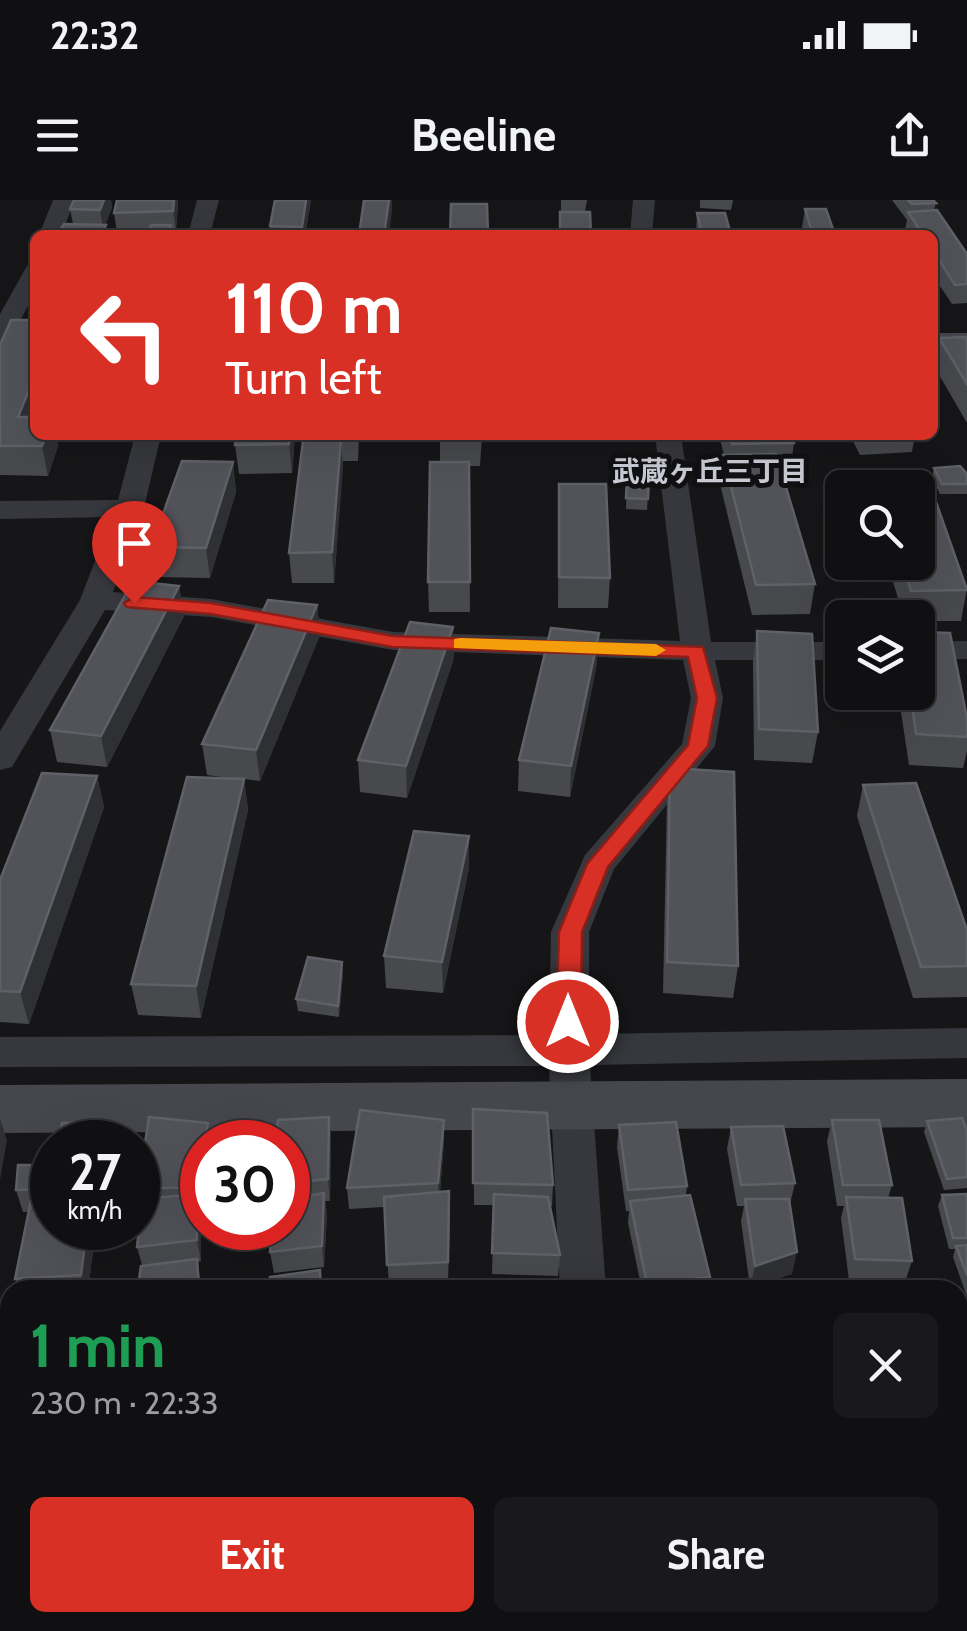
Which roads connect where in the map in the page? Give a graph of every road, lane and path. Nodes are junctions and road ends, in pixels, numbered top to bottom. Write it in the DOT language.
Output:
graph roads {
  1 [pos="64,200"];
  2 [pos="208,200"];
  3 [pos="644,200"];
  4 [pos="52,230"];
  5 [pos="200,230"];
  6 [pos="641,230"];
  7 [pos="30,280"];
  8 [pos="0,336"];
  9 [pos="938,344"];
  10 [pos="967,344"];
  11 [pos="0,348"];
  12 [pos="30,348"];
  13 [pos="147,440"];
  14 [pos="669,440"];
  15 [pos="130,508"];
  16 [pos="0,510"];
  17 [pos="95,600"];
  18 [pos="935,650"];
  19 [pos="967,650"];
  20 [pos="696,651"];
  21 [pos="825,651"];
  22 [pos="0,759"];
  23 [pos="967,1042"];
  24 [pos="0,1052"];
  25 [pos="571,1077"];
  26 [pos="967,1103"];
  27 [pos="0,1109"];
  28 [pos="583,1280"];
  1 -- 4 [label="street"];
  2 -- 5 [label="street"];
  3 -- 6 [label="street"];
  7 -- 8 [label="street"];
  9 -- 10 [label="street"];
  11 -- 12 [label="street"];
  13 -- 15 [label="street"];
  14 -- 20 [label="street"];
  15 -- 16 [label="street"];
  15 -- 17 [label="street"];
  17 -- 20 [label="street"];
  17 -- 22 [label="street"];
  18 -- 19 [label="street"];
  20 -- 21 [label="street"];
  20 -- 25 [label="street"];
  23 -- 25 [label="street"];
  24 -- 25 [label="street"];
  25 -- 26 [label="street"];
  25 -- 27 [label="street"];
  25 -- 28 [label="street"];
}
